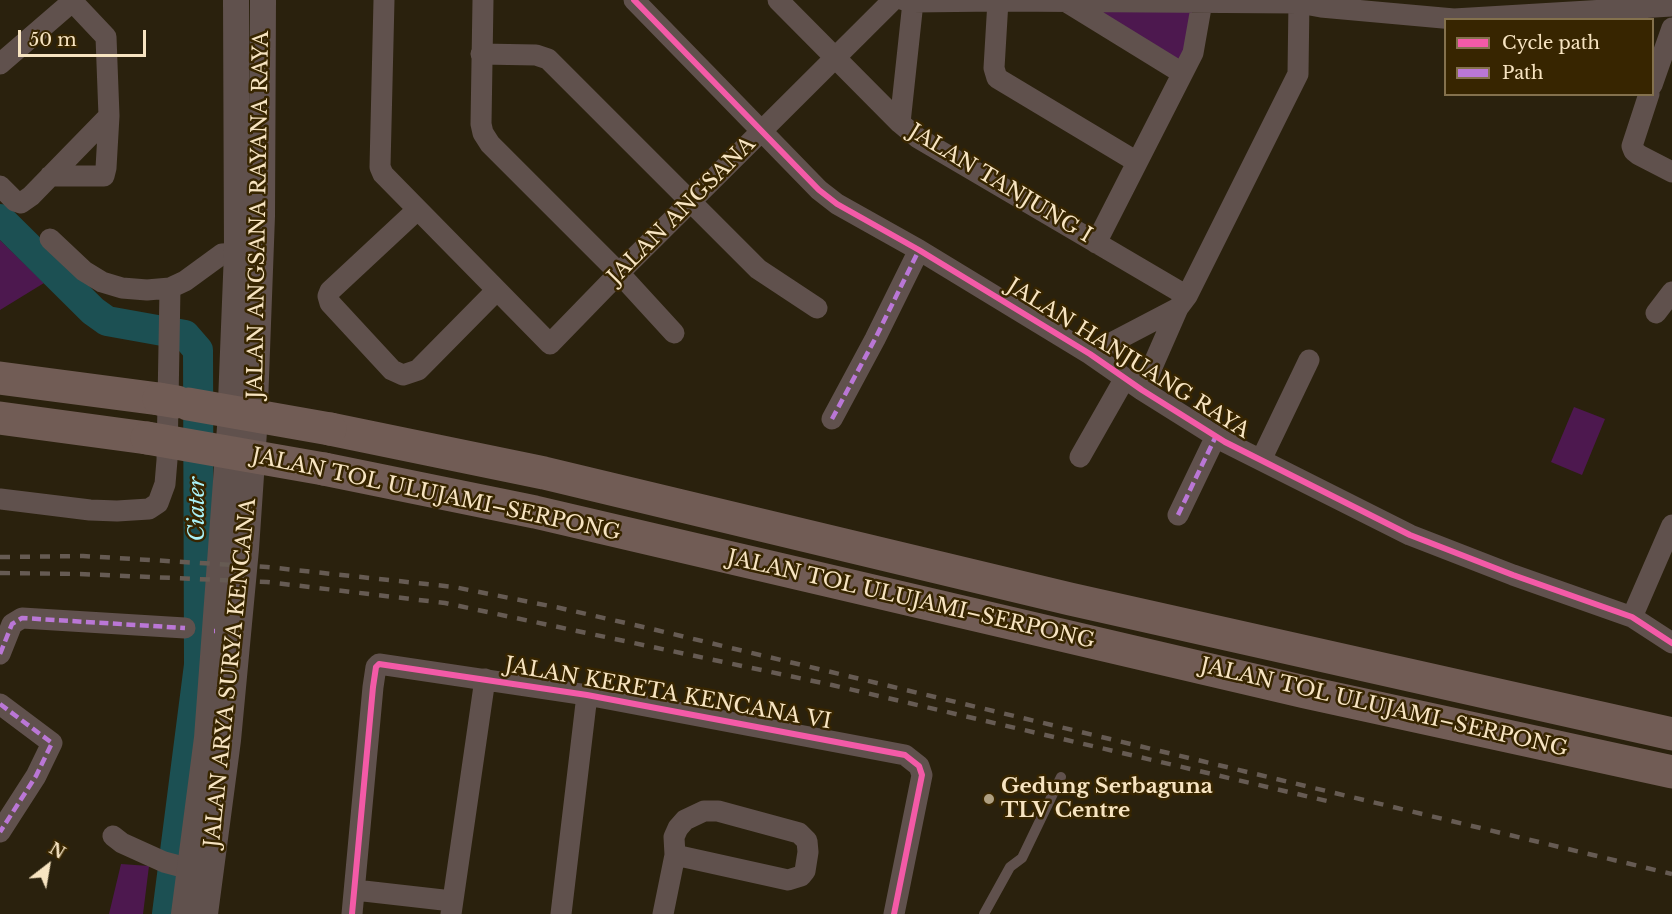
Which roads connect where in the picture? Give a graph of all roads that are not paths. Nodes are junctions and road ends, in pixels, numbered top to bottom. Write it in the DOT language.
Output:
graph roads {
  1 [pos="236,0"];
  2 [pos="263,0"];
  3 [pos="384,0"];
  4 [pos="483,0"];
  5 [pos="634,0"];
  6 [pos="778,0"];
  7 [pos="998,0"];
  8 [pos="74,1"];
  9 [pos="903,1"];
  10 [pos="1065,1"];
  11 [pos="1202,2"];
  12 [pos="1299,2"];
  13 [pos="1672,6"];
  14 [pos="1444,18"];
  15 [pos="1471,18"];
  16 [pos="1672,28"];
  17 [pos="481,54"];
  18 [pos="836,58"];
  19 [pos="0,64"];
  20 [pos="1182,74"];
  21 [pos="1654,82"];
  22 [pos="1648,96"];
  23 [pos="109,116"];
  24 [pos="900,123"];
  25 [pos="762,131"];
  26 [pos="1137,162"];
  27 [pos="1672,172"];
  28 [pos="50,176"];
  29 [pos="0,186"];
  30 [pos="692,201"];
  31 [pos="417,210"];
  32 [pos="50,239"];
  33 [pos="1096,243"];
  34 [pos="919,249"];
  35 [pos="249,252"];
  36 [pos="619,273"];
  37 [pos="170,288"];
  38 [pos="496,291"];
  39 [pos="1672,292"];
  40 [pos="1183,302"];
  41 [pos="817,308"];
  42 [pos="1656,313"];
  43 [pos="674,333"];
  44 [pos="1090,354"];
  45 [pos="1310,360"];
  46 [pos="0,362"];
  47 [pos="0,378"];
  48 [pos="1125,378"];
  49 [pos="1142,390"];
  50 [pos="155,399"];
  51 [pos="0,418"];
  52 [pos="832,419"];
  53 [pos="0,426"];
  54 [pos="242,429"];
  55 [pos="1216,436"];
  56 [pos="147,438"];
  57 [pos="1080,457"];
  58 [pos="1261,460"];
  59 [pos="0,499"];
  60 [pos="1178,515"];
  61 [pos="1672,525"];
  62 [pos="1632,617"];
  63 [pos="185,628"];
  64 [pos="1672,643"];
  65 [pos="0,654"];
  66 [pos="485,679"];
  67 [pos="587,695"];
  68 [pos="0,704"];
  69 [pos="1672,734"];
  70 [pos="217,739"];
  71 [pos="1672,772"];
  72 [pos="1061,777"];
  73 [pos="0,832"];
  74 [pos="113,836"];
  75 [pos="675,855"];
  76 [pos="178,865"];
  77 [pos="355,890"];
  78 [pos="451,908"];
  79 [pos="185,914"];
  80 [pos="206,914"];
  81 [pos="352,914"];
  82 [pos="561,914"];
  83 [pos="663,914"];
  84 [pos="894,914"];
  85 [pos="984,914"];
  1 -- 35 [label="street, JALAN ANGSANA RAYANA RAYA"];
  2 -- 35 [label="street, JALAN ANGSANA RAYANA RAYA"];
  3 -- 31 [label="street"];
  4 -- 17 [label="street"];
  5 -- 25 [label="street, JALAN HANJUANG RAYA"];
  6 -- 18 [label="street, JALAN TANJUNG I"];
  7 -- 9 [label="street"];
  7 -- 10 [label="street"];
  7 -- 26 [label="street"];
  8 -- 19 [label="street"];
  8 -- 23 [label="street"];
  9 -- 18 [label="street, JALAN ANGSANA"];
  9 -- 24 [label="street"];
  10 -- 11 [label="street"];
  10 -- 20 [label="street"];
  11 -- 12 [label="street"];
  11 -- 20 [label="street"];
  12 -- 14 [label="street"];
  12 -- 40 [label="street"];
  13 -- 15 [label="street"];
  16 -- 21 [label="street"];
  17 -- 30 [label="street"];
  17 -- 36 [label="street"];
  18 -- 24 [label="street, JALAN TANJUNG I"];
  18 -- 25 [label="street, JALAN ANGSANA"];
  20 -- 26 [label="street"];
  22 -- 27 [label="street"];
  23 -- 28 [label="street"];
  23 -- 28 [label="street"];
  24 -- 33 [label="street, JALAN TANJUNG I"];
  25 -- 30 [label="street, JALAN ANGSANA"];
  25 -- 34 [label="street, JALAN HANJUANG RAYA"];
  26 -- 33 [label="street"];
  28 -- 29 [label="street"];
  30 -- 36 [label="street, JALAN ANGSANA"];
  30 -- 41 [label="street"];
  31 -- 38 [label="street"];
  31 -- 38 [label="street"];
  32 -- 37 [label="street"];
  33 -- 40 [label="street, JALAN TANJUNG I"];
  34 -- 44 [label="street, JALAN HANJUANG RAYA"];
  34 -- 52 [label="street"];
  35 -- 37 [label="street"];
  35 -- 54 [label="street, JALAN ANGSANA RAYANA RAYA"];
  36 -- 38 [label="street, JALAN ANGSANA"];
  36 -- 43 [label="street"];
  37 -- 59 [label="street"];
  39 -- 42 [label="street"];
  40 -- 44 [label="street"];
  40 -- 49 [label="street"];
  44 -- 48 [label="street, JALAN HANJUANG RAYA"];
  45 -- 58 [label="street"];
  46 -- 50 [label="highway"];
  47 -- 50 [label="highway"];
  48 -- 49 [label="street, JALAN HANJUANG RAYA"];
  48 -- 57 [label="street"];
  49 -- 55 [label="street, JALAN HANJUANG RAYA"];
  50 -- 69 [label="highway, JALAN TOL ULUJAMI–SERPONG, bridge"];
  51 -- 56 [label="highway"];
  53 -- 56 [label="highway"];
  54 -- 70 [label="street, JALAN ARYA SURYA KENCANA"];
  54 -- 70 [label="street, JALAN ARYA SURYA KENCANA"];
  55 -- 58 [label="street, JALAN HANJUANG RAYA"];
  55 -- 60 [label="street"];
  56 -- 71 [label="highway, JALAN TOL ULUJAMI–SERPONG, bridge"];
  58 -- 62 [label="street, JALAN HANJUANG RAYA"];
  61 -- 62 [label="street"];
  62 -- 64 [label="street, JALAN HANJUANG RAYA"];
  63 -- 65 [label="street"];
  66 -- 67 [label="street, JALAN KERETA KENCANA VI"];
  66 -- 77 [label="street, JALAN KERETA KENCANA VI"];
  66 -- 78 [label="street"];
  67 -- 82 [label="street"];
  67 -- 84 [label="street, JALAN KERETA KENCANA VI"];
  68 -- 73 [label="street"];
  70 -- 76 [label="street, JALAN ARYA SURYA KENCANA"];
  70 -- 80 [label="street, JALAN ARYA SURYA KENCANA"];
  72 -- 85 [label="lane"];
  74 -- 76 [label="street"];
  75 -- 75 [label="street"];
  75 -- 83 [label="street"];
  76 -- 79 [label="street, JALAN ARYA SURYA KENCANA"];
  77 -- 78 [label="street"];
  77 -- 81 [label="street"];
}
